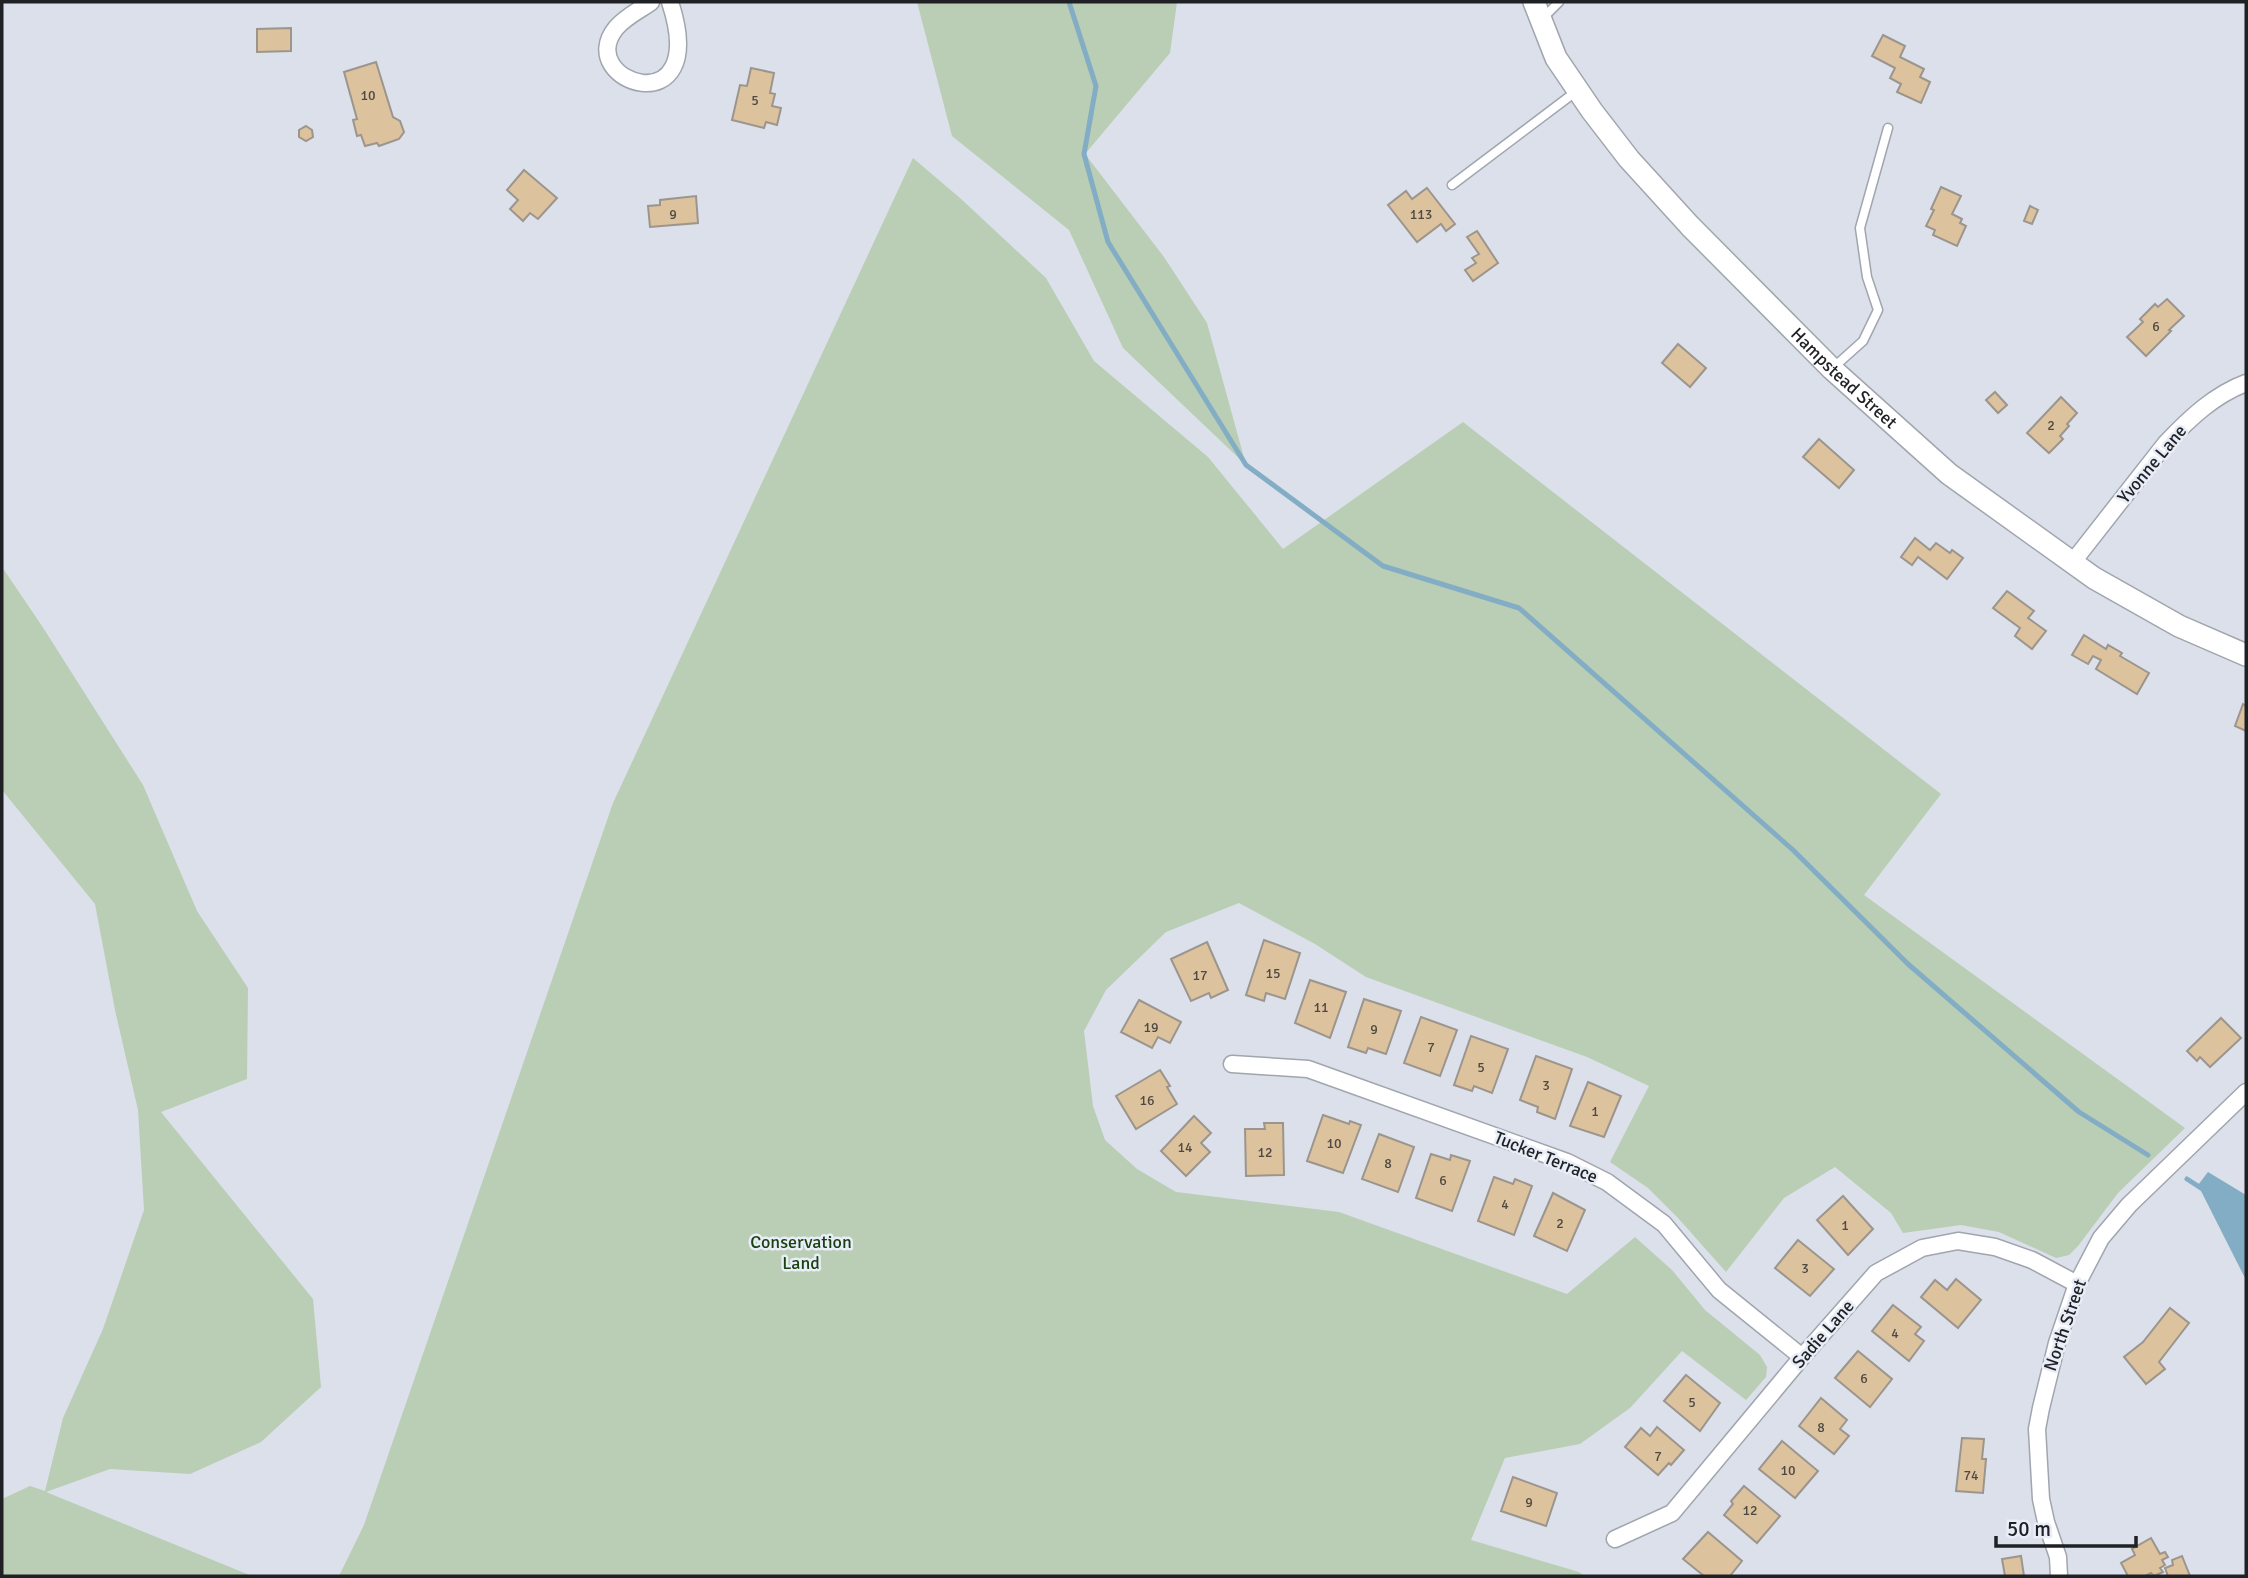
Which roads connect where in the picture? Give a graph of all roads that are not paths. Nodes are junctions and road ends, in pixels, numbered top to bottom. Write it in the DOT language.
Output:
graph roads {
  1 [pos="651,2"];
  2 [pos="670,2"];
  3 [pos="1559,2"];
  4 [pos="1537,11"];
  5 [pos="1578,90"];
  6 [pos="1888,128"];
  7 [pos="1452,185"];
  8 [pos="1832,369"];
  9 [pos="2246,383"];
  10 [pos="2072,563"];
  11 [pos="2246,654"];
  12 [pos="1231,1064"];
  13 [pos="2246,1093"];
  14 [pos="2077,1284"];
  15 [pos="1802,1357"];
  16 [pos="1615,1539"];
  17 [pos="2058,1557"];
  18 [pos="2059,1576"];
  19 [pos="2068,1576"];
  1 -- 2 [label="street"];
  3 -- 4 [label="lane"];
  4 -- 5 [label="main road, Hampstead Street"];
  5 -- 7 [label="lane"];
  5 -- 8 [label="main road, Hampstead Street"];
  6 -- 8 [label="lane"];
  8 -- 10 [label="main road, Hampstead Street"];
  9 -- 10 [label="street, Yvonne Lane"];
  10 -- 11 [label="main road, Hampstead Street"];
  12 -- 15 [label="street, Tucker Terrace"];
  13 -- 14 [label="street, North Street"];
  14 -- 15 [label="street, Sadie Lane"];
  14 -- 17 [label="street, North Street"];
  15 -- 16 [label="street, Sadie Lane"];
  17 -- 18 [label="street, North Street"];
  17 -- 19 [label="street"];
}
